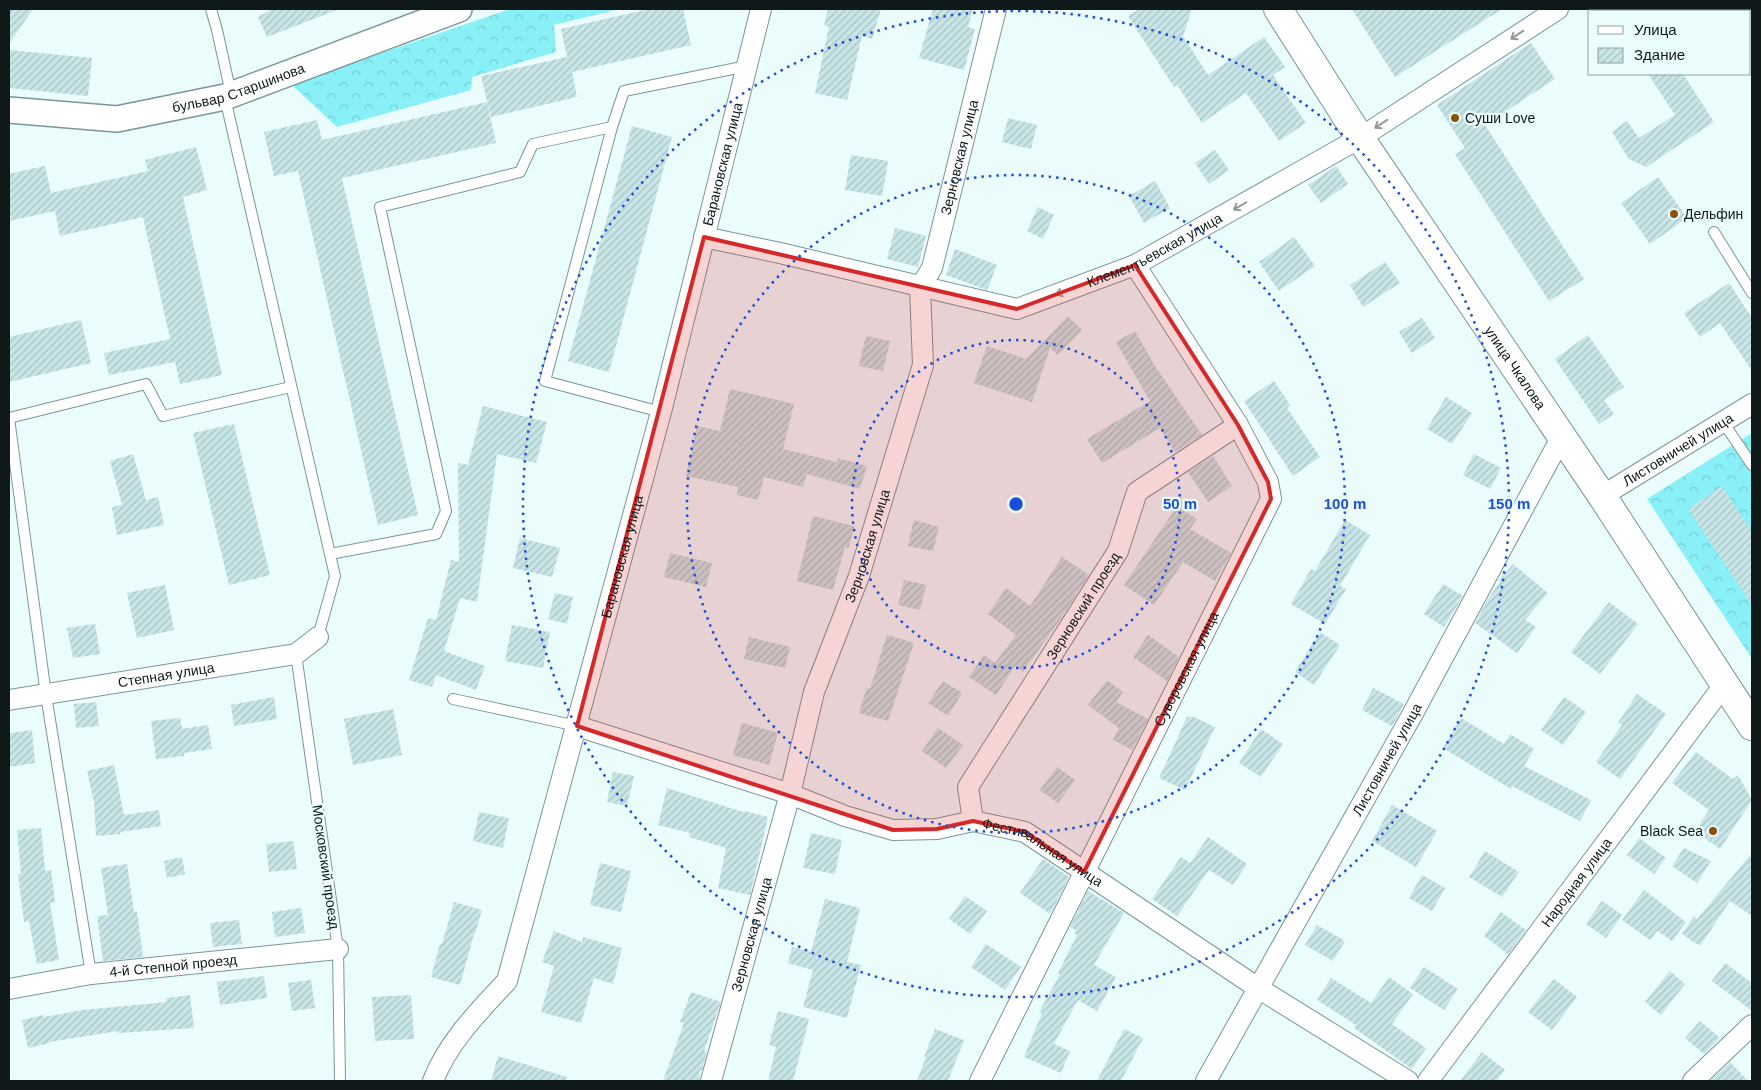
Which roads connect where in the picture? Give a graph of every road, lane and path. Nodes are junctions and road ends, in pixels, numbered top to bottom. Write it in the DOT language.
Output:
graph roads {
  1 [pos="211,9"];
  2 [pos="459,9"];
  3 [pos="761,9"];
  4 [pos="996,9"];
  5 [pos="1278,9"];
  6 [pos="1558,9"];
  7 [pos="747,66"];
  8 [pos="228,96"];
  9 [pos="9,110"];
  10 [pos="612,127"];
  11 [pos="1360,138"];
  12 [pos="1714,232"];
  13 [pos="704,237"];
  14 [pos="1135,265"];
  15 [pos="920,287"];
  16 [pos="1752,293"];
  17 [pos="291,386"];
  18 [pos="1752,404"];
  19 [pos="662,412"];
  20 [pos="1724,422"];
  21 [pos="1238,425"];
  22 [pos="1562,436"];
  23 [pos="1752,465"];
  24 [pos="1602,496"];
  25 [pos="330,554"];
  26 [pos="318,637"];
  27 [pos="296,654"];
  28 [pos="1724,685"];
  29 [pos="46,695"];
  30 [pos="453,699"];
  31 [pos="9,700"];
  32 [pos="577,726"];
  33 [pos="1752,726"];
  34 [pos="790,794"];
  35 [pos="973,821"];
  36 [pos="1084,872"];
  37 [pos="338,949"];
  38 [pos="91,974"];
  39 [pos="1258,988"];
  40 [pos="9,989"];
  41 [pos="1752,1025"];
  42 [pos="340,1081"];
  43 [pos="433,1081"];
  44 [pos="711,1081"];
  45 [pos="980,1081"];
  46 [pos="1206,1081"];
  47 [pos="1408,1081"];
  48 [pos="1428,1081"];
  49 [pos="1692,1081"];
  1 -- 8 [label="lane"];
  2 -- 8 [label="street, бульвар Старшинова"];
  3 -- 7 [label="street, Барановская улица"];
  4 -- 15 [label="street, Зерновская улица"];
  5 -- 11 [label="main road, улица Чкалова"];
  6 -- 11 [label="street, Клементьевская улица, one-way"];
  7 -- 10 [label="lane"];
  7 -- 13 [label="street, Барановская улица"];
  8 -- 9 [label="street, бульвар Старшинова"];
  8 -- 17 [label="lane"];
  10 -- 19 [label="lane"];
  10 -- 25 [label="lane"];
  11 -- 14 [label="street, Клементьевская улица, one-way"];
  11 -- 22 [label="main road, улица Чкалова"];
  12 -- 16 [label="lane"];
  13 -- 15 [label="street, Клементьевская улица"];
  13 -- 19 [label="street, Барановская улица"];
  14 -- 15 [label="street, Клементьевская улица, one-way"];
  14 -- 21 [label="street, Суворовская улица"];
  15 -- 34 [label="street, Зерновская улица"];
  17 -- 25 [label="lane"];
  17 -- 29 [label="lane"];
  18 -- 20 [label="street, Листовничей улица"];
  19 -- 32 [label="street, Барановская улица"];
  20 -- 23 [label="lane"];
  20 -- 24 [label="street, Листовничей улица"];
  21 -- 35 [label="street, Зерновский проезд"];
  21 -- 36 [label="street, Суворовская улица"];
  22 -- 24 [label="main road, улица Чкалова"];
  22 -- 39 [label="street, Листовничей улица"];
  24 -- 28 [label="main road, улица Чкалова"];
  25 -- 26 [label="lane"];
  26 -- 27 [label="street, Степная улица"];
  27 -- 29 [label="street, Степная улица"];
  27 -- 37 [label="lane, Московский проезд"];
  28 -- 33 [label="main road, улица Чкалова"];
  28 -- 48 [label="street, Народная улица"];
  29 -- 31 [label="street, Степная улица"];
  29 -- 38 [label="lane"];
  30 -- 32 [label="lane"];
  32 -- 34 [label="street, Фестивальная улица"];
  32 -- 43 [label="street, Барановская улица"];
  34 -- 35 [label="street, Фестивальная улица"];
  34 -- 44 [label="street, Зерновская улица"];
  35 -- 36 [label="street, Фестивальная улица"];
  36 -- 39 [label="street, Фестивальная улица"];
  36 -- 45 [label="street, Суворовская улица"];
  37 -- 38 [label="street, 4-й Степной проезд"];
  37 -- 42 [label="lane, Московский проезд"];
  38 -- 40 [label="street, 4-й Степной проезд"];
  39 -- 46 [label="street, Листовничей улица"];
  39 -- 47 [label="street, Фестивальная улица"];
  41 -- 49 [label="street"];
}
